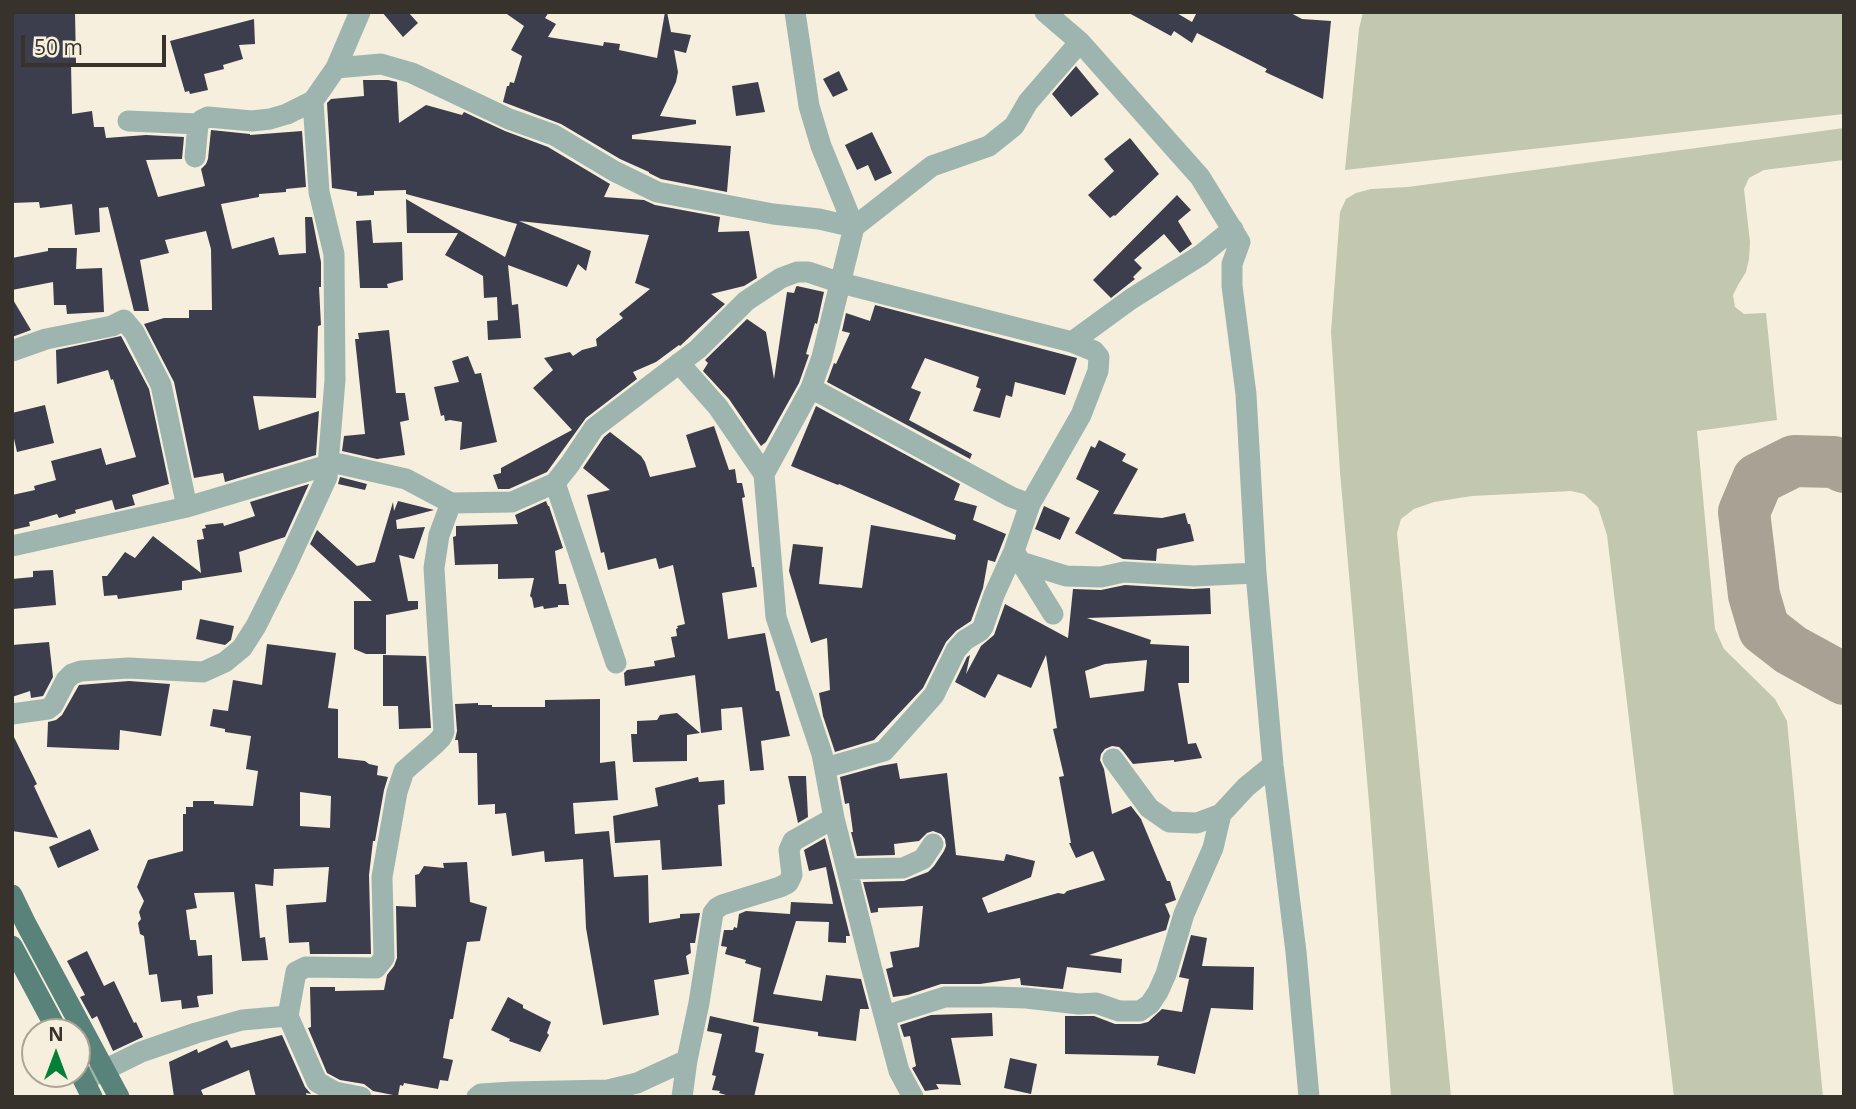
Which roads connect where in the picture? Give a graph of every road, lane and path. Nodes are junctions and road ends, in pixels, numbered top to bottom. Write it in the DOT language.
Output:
graph roads {
  1 [pos="360,12"];
  2 [pos="795,12"];
  3 [pos="1045,12"];
  4 [pos="1080,42"];
  5 [pos="336,68"];
  6 [pos="313,101"];
  7 [pos="128,121"];
  8 [pos="198,124"];
  9 [pos="195,157"];
  10 [pos="854,228"];
  11 [pos="1233,229"];
  12 [pos="841,283"];
  13 [pos="1072,342"];
  14 [pos="12,351"];
  15 [pos="679,363"];
  16 [pos="811,388"];
  17 [pos="328,465"];
  18 [pos="764,474"];
  19 [pos="555,484"];
  20 [pos="451,503"];
  21 [pos="1030,503"];
  22 [pos="187,507"];
  23 [pos="12,546"];
  24 [pos="1018,556"];
  25 [pos="1256,573"];
  26 [pos="1053,614"];
  27 [pos="616,663"];
  28 [pos="12,714"];
  29 [pos="1113,759"];
  30 [pos="1273,765"];
  31 [pos="825,768"];
  32 [pos="1221,814"];
  33 [pos="834,818"];
  34 [pos="933,844"];
  35 [pos="848,869"];
  36 [pos="12,895"];
  37 [pos="12,946"];
  38 [pos="288,1016"];
  39 [pos="885,1016"];
  40 [pos="51,1018"];
  41 [pos="687,1060"];
  42 [pos="105,1069"];
  43 [pos="91,1077"];
  44 [pos="119,1097"];
  45 [pos="361,1097"];
  46 [pos="477,1097"];
  47 [pos="682,1097"];
  48 [pos="913,1097"];
  49 [pos="1309,1097"];
  1 -- 5 [label="street"];
  2 -- 10 [label="street"];
  3 -- 4 [label="street"];
  4 -- 10 [label="street"];
  4 -- 11 [label="street"];
  5 -- 6 [label="street"];
  5 -- 10 [label="street"];
  6 -- 8 [label="street"];
  6 -- 17 [label="street"];
  7 -- 8 [label="street"];
  8 -- 9 [label="street"];
  10 -- 12 [label="street"];
  11 -- 13 [label="street"];
  11 -- 25 [label="street"];
  12 -- 13 [label="street"];
  12 -- 15 [label="street"];
  12 -- 16 [label="street"];
  13 -- 21 [label="street"];
  14 -- 22 [label="street"];
  15 -- 18 [label="street"];
  15 -- 19 [label="street"];
  16 -- 18 [label="street"];
  16 -- 21 [label="street"];
  17 -- 20 [label="street"];
  17 -- 22 [label="street"];
  17 -- 28 [label="street"];
  18 -- 31 [label="street"];
  19 -- 20 [label="street"];
  19 -- 27 [label="street"];
  20 -- 38 [label="street"];
  21 -- 24 [label="street"];
  22 -- 23 [label="street"];
  24 -- 25 [label="street"];
  24 -- 26 [label="street"];
  24 -- 31 [label="street"];
  25 -- 30 [label="street"];
  29 -- 32 [label="street"];
  30 -- 32 [label="street"];
  30 -- 49 [label="street"];
  31 -- 33 [label="street"];
  32 -- 39 [label="street"];
  33 -- 35 [label="street"];
  33 -- 41 [label="street"];
  34 -- 35 [label="street"];
  35 -- 39 [label="street"];
  36 -- 42 [label="main road"];
  37 -- 40 [label="main road"];
  38 -- 42 [label="street"];
  38 -- 45 [label="street"];
  39 -- 48 [label="street"];
  41 -- 46 [label="street"];
  41 -- 47 [label="street"];
  42 -- 43 [label="street"];
  42 -- 44 [label="main road"];
}
